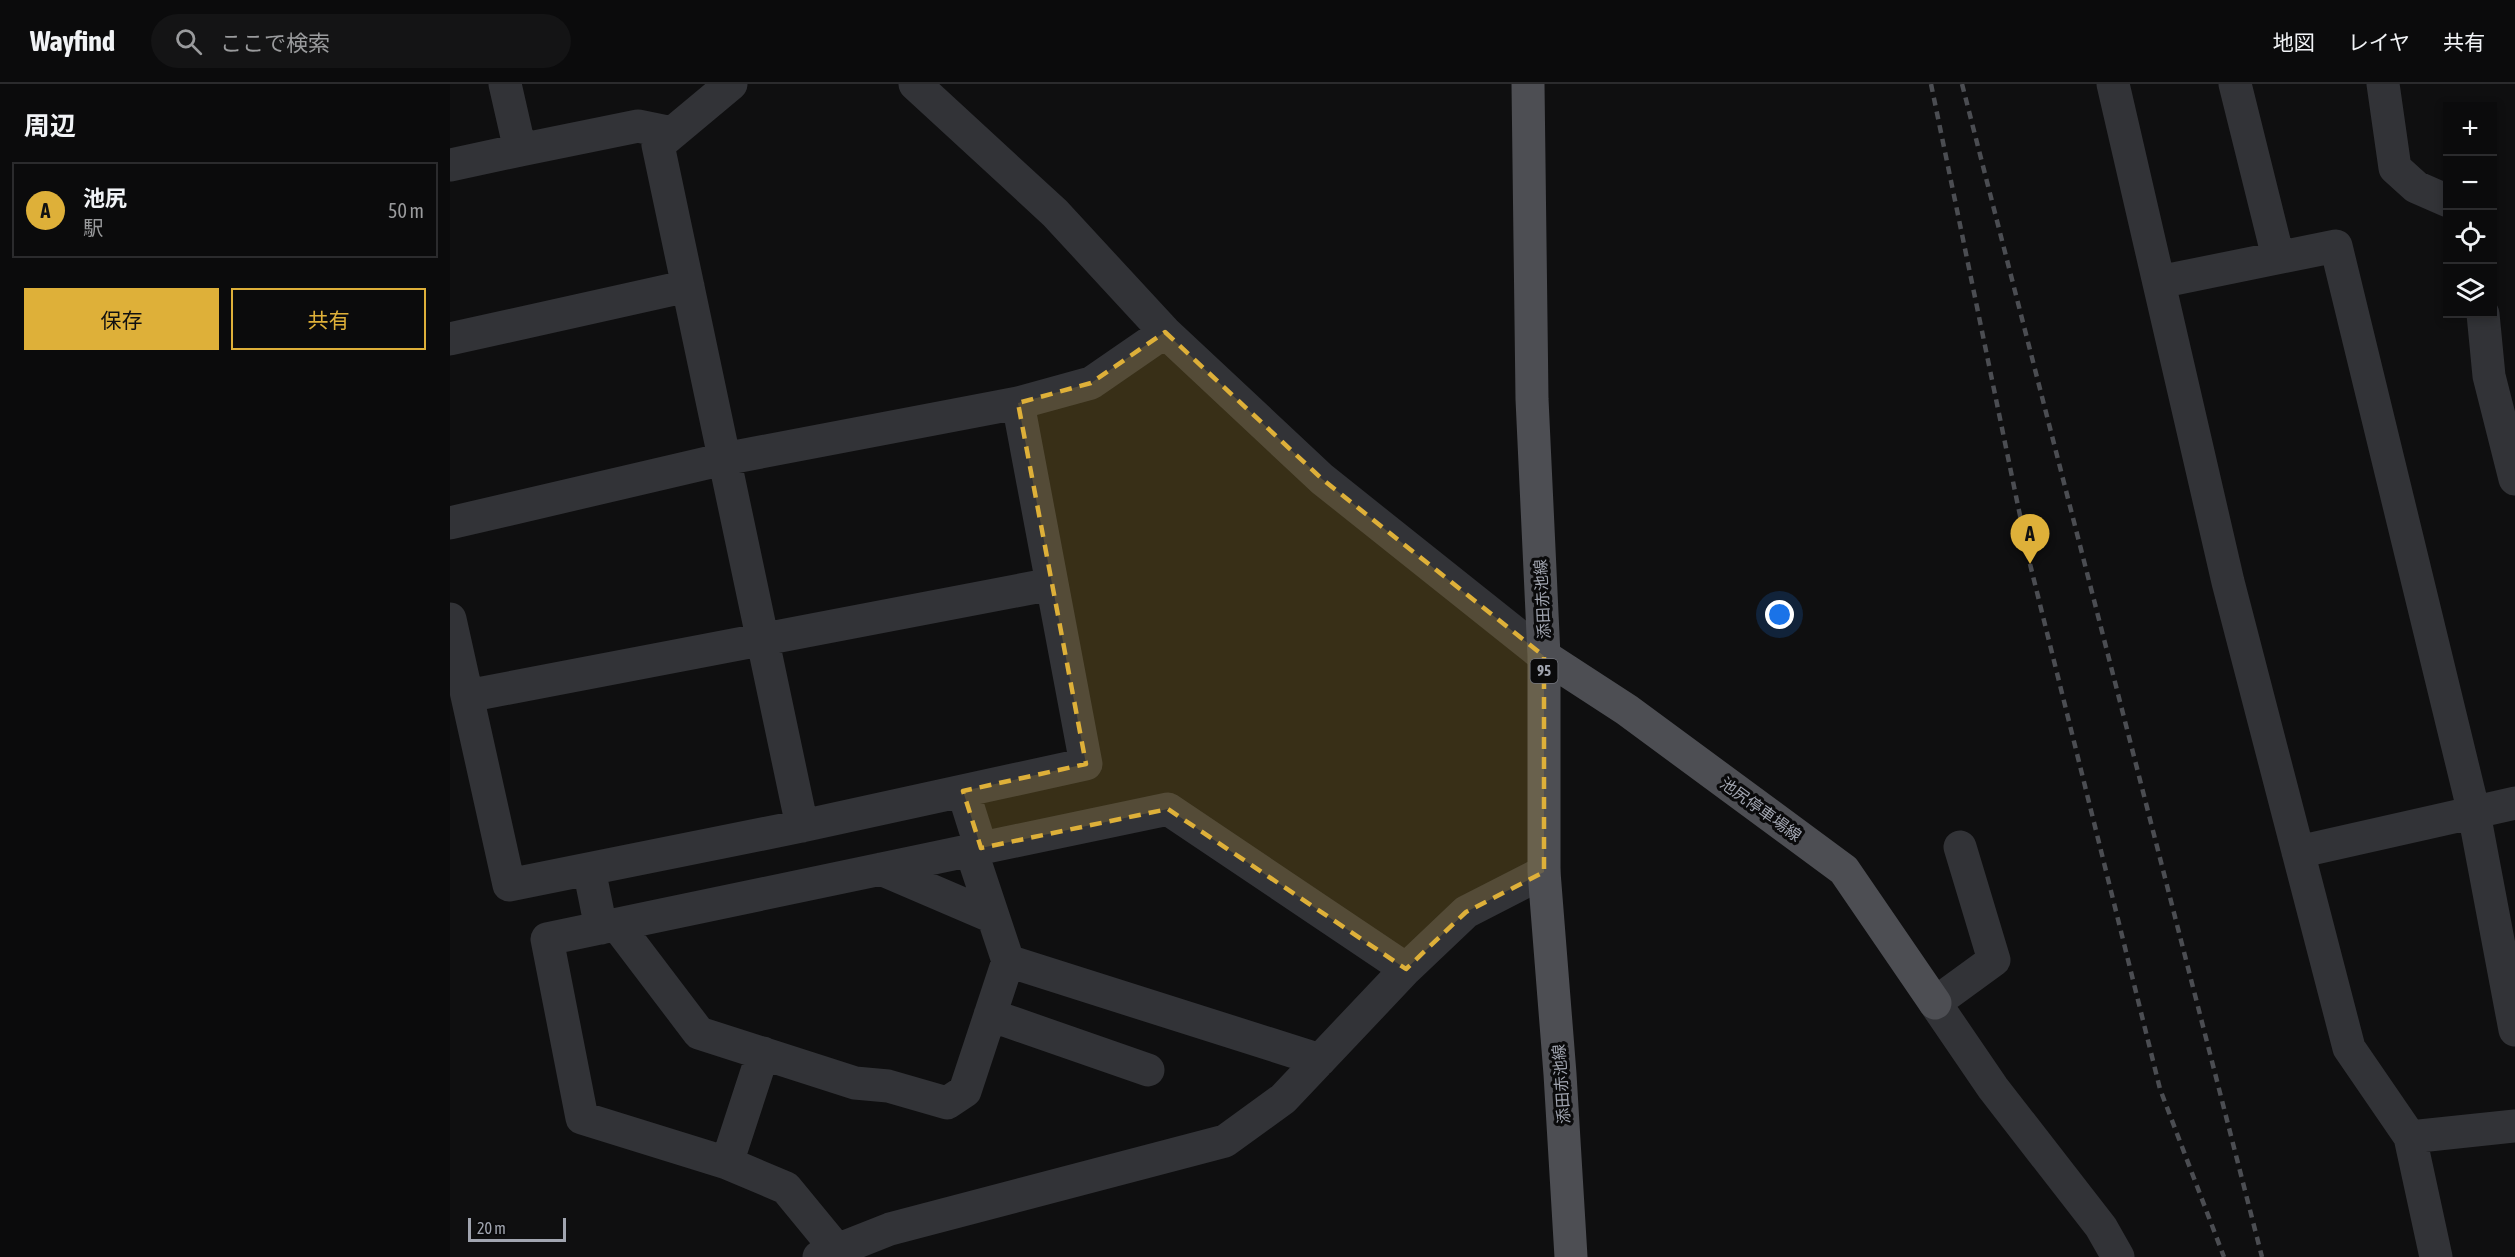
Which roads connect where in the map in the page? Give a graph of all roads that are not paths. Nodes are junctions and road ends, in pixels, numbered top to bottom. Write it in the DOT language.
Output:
graph roads {
  1 [pos="505,84"];
  2 [pos="915,84"];
  3 [pos="1528,84"];
  4 [pos="2113,84"];
  5 [pos="2235,84"];
  6 [pos="2383,84"];
  7 [pos="722,87"];
  8 [pos="672,133"];
  9 [pos="520,150"];
  10 [pos="450,165"];
  11 [pos="2443,199"];
  12 [pos="2278,257"];
  13 [pos="2159,282"];
  14 [pos="688,286"];
  15 [pos="2483,318"];
  16 [pos="1165,332"];
  17 [pos="450,339"];
  18 [pos="1018,403"];
  19 [pos="724,459"];
  20 [pos="2515,479"];
  21 [pos="450,523"];
  22 [pos="1052,584"];
  23 [pos="450,620"];
  24 [pos="762,639"];
  25 [pos="1544,656"];
  26 [pos="467,696"];
  27 [pos="963,791"];
  28 [pos="2515,803"];
  29 [pos="2474,813"];
  30 [pos="802,826"];
  31 [pos="1960,847"];
  32 [pos="976,849"];
  33 [pos="2298,852"];
  34 [pos="589,869"];
  35 [pos="881,869"];
  36 [pos="1544,872"];
  37 [pos="993,917"];
  38 [pos="609,926"];
  39 [pos="1008,961"];
  40 [pos="1406,969"];
  41 [pos="1935,1004"];
  42 [pos="990,1015"];
  43 [pos="2515,1030"];
  44 [pos="763,1053"];
  45 [pos="1320,1060"];
  46 [pos="1148,1070"];
  47 [pos="2515,1126"];
  48 [pos="2410,1137"];
  49 [pos="727,1164"];
  50 [pos="828,1253"];
  51 [pos="1570,1257"];
  52 [pos="2118,1257"];
  53 [pos="2436,1257"];
  1 -- 9 [label="street"];
  2 -- 16 [label="street"];
  3 -- 25 [label="main road, 添田赤池線 / 95"];
  4 -- 13 [label="street"];
  5 -- 12 [label="street"];
  6 -- 11 [label="street"];
  7 -- 8 [label="street"];
  8 -- 9 [label="street"];
  8 -- 14 [label="street"];
  9 -- 10 [label="street"];
  12 -- 13 [label="street"];
  12 -- 29 [label="street"];
  13 -- 33 [label="street"];
  14 -- 17 [label="street"];
  14 -- 19 [label="street"];
  15 -- 20 [label="street"];
  16 -- 18 [label="street"];
  16 -- 25 [label="street"];
  18 -- 19 [label="street"];
  18 -- 22 [label="street"];
  19 -- 21 [label="street"];
  19 -- 24 [label="street"];
  22 -- 24 [label="street"];
  22 -- 27 [label="street"];
  23 -- 26 [label="street"];
  24 -- 26 [label="street"];
  24 -- 30 [label="street"];
  25 -- 36 [label="main road, 添田赤池線 / 95"];
  25 -- 41 [label="main road, 池尻停車場線"];
  26 -- 34 [label="street"];
  27 -- 30 [label="street"];
  27 -- 32 [label="street"];
  28 -- 29 [label="street"];
  29 -- 33 [label="street"];
  29 -- 43 [label="street"];
  30 -- 34 [label="street"];
  31 -- 41 [label="street"];
  32 -- 35 [label="street"];
  32 -- 37 [label="street"];
  32 -- 40 [label="street"];
  33 -- 48 [label="street"];
  34 -- 38 [label="street"];
  35 -- 37 [label="street"];
  35 -- 38 [label="street"];
  36 -- 40 [label="street"];
  36 -- 51 [label="main road, 添田赤池線 / 95"];
  37 -- 39 [label="street"];
  38 -- 44 [label="street"];
  38 -- 49 [label="street"];
  39 -- 42 [label="street"];
  39 -- 45 [label="street"];
  40 -- 45 [label="street"];
  41 -- 52 [label="street"];
  42 -- 44 [label="street"];
  42 -- 46 [label="street"];
  44 -- 49 [label="street"];
  45 -- 50 [label="street"];
  47 -- 48 [label="street"];
  48 -- 53 [label="street"];
  49 -- 50 [label="street"];
}
